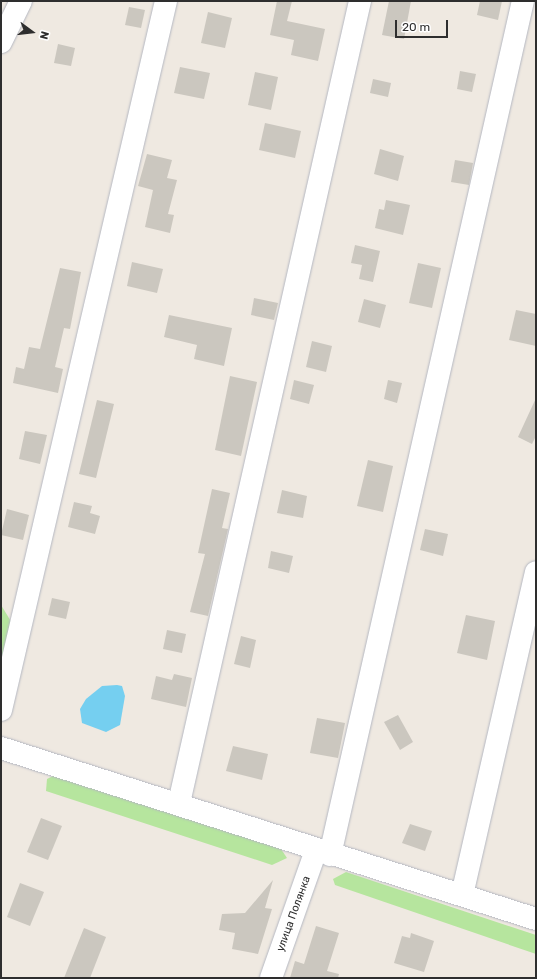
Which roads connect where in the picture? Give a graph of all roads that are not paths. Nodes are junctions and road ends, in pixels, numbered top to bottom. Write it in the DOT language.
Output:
graph roads {
  1 [pos="21,1"];
  2 [pos="166,1"];
  3 [pos="360,1"];
  4 [pos="523,1"];
  5 [pos="1,42"];
  6 [pos="536,572"];
  7 [pos="1,710"];
  8 [pos="1,748"];
  9 [pos="179,803"];
  10 [pos="323,852"];
  11 [pos="462,895"];
  12 [pos="536,920"];
  13 [pos="271,978"];
  1 -- 5 [label="street"];
  2 -- 7 [label="street"];
  3 -- 9 [label="street"];
  4 -- 10 [label="street, улица Полянка"];
  6 -- 11 [label="street"];
  8 -- 9 [label="street"];
  9 -- 10 [label="street"];
  10 -- 11 [label="street"];
  10 -- 13 [label="street, улица Полянка"];
  11 -- 12 [label="street"];
}
